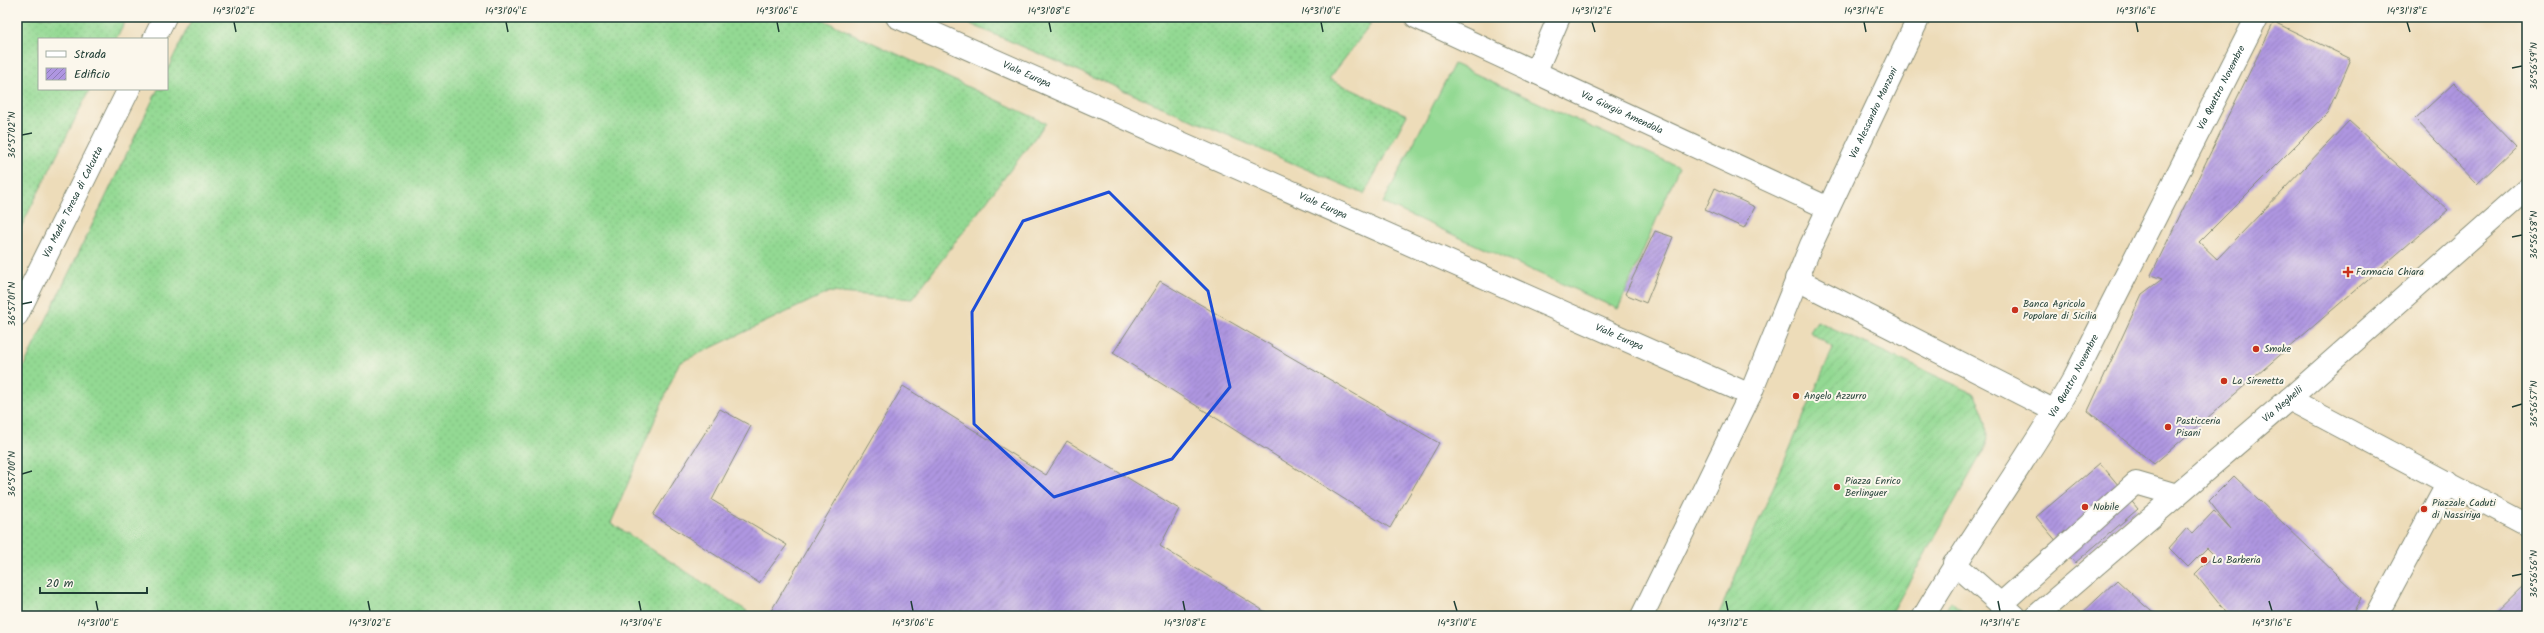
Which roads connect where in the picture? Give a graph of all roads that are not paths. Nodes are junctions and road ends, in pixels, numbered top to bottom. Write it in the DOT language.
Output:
graph roads {
  1 [pos="165,17"];
  2 [pos="897,17"];
  3 [pos="1416,17"];
  4 [pos="1559,17"];
  5 [pos="1918,17"];
  6 [pos="2257,17"];
  7 [pos="154,38"];
  8 [pos="1536,71"];
  9 [pos="129,90"];
  10 [pos="2527,189"];
  11 [pos="1828,208"];
  12 [pos="1796,279"];
  13 [pos="17,315"];
  14 [pos="1750,395"];
  15 [pos="2289,399"];
  16 [pos="2055,411"];
  17 [pos="2448,482"];
  18 [pos="2177,495"];
  19 [pos="2527,525"];
  20 [pos="1954,563"];
  21 [pos="2008,610"];
  22 [pos="1642,616"];
  23 [pos="1924,616"];
  24 [pos="2036,616"];
  25 [pos="2376,616"];
  1 -- 7 [label="street"];
  2 -- 14 [label="street, Viale Europa"];
  3 -- 8 [label="street, Via Giorgio Amendola"];
  4 -- 8 [label="street"];
  5 -- 11 [label="street, Via Alessandro Manzoni"];
  6 -- 16 [label="street, Via Quattro Novembre"];
  8 -- 11 [label="street, Via Giorgio Amendola"];
  9 -- 13 [label="street, Via Madre Teresa di Calcutta"];
  10 -- 15 [label="street, Via Neghelli"];
  11 -- 12 [label="street, Via Alessandro Manzoni"];
  12 -- 14 [label="street, Via Alessandro Manzoni"];
  12 -- 16 [label="street"];
  14 -- 22 [label="street, Via Alessandro Manzoni"];
  15 -- 17 [label="street"];
  15 -- 18 [label="street, Via Neghelli"];
  16 -- 20 [label="street, Via Quattro Novembre"];
  17 -- 19 [label="street"];
  17 -- 25 [label="street"];
  18 -- 21 [label="street"];
  18 -- 24 [label="street, Via Neghelli"];
  20 -- 21 [label="street"];
  20 -- 23 [label="street, Via Quattro Novembre"];
}
